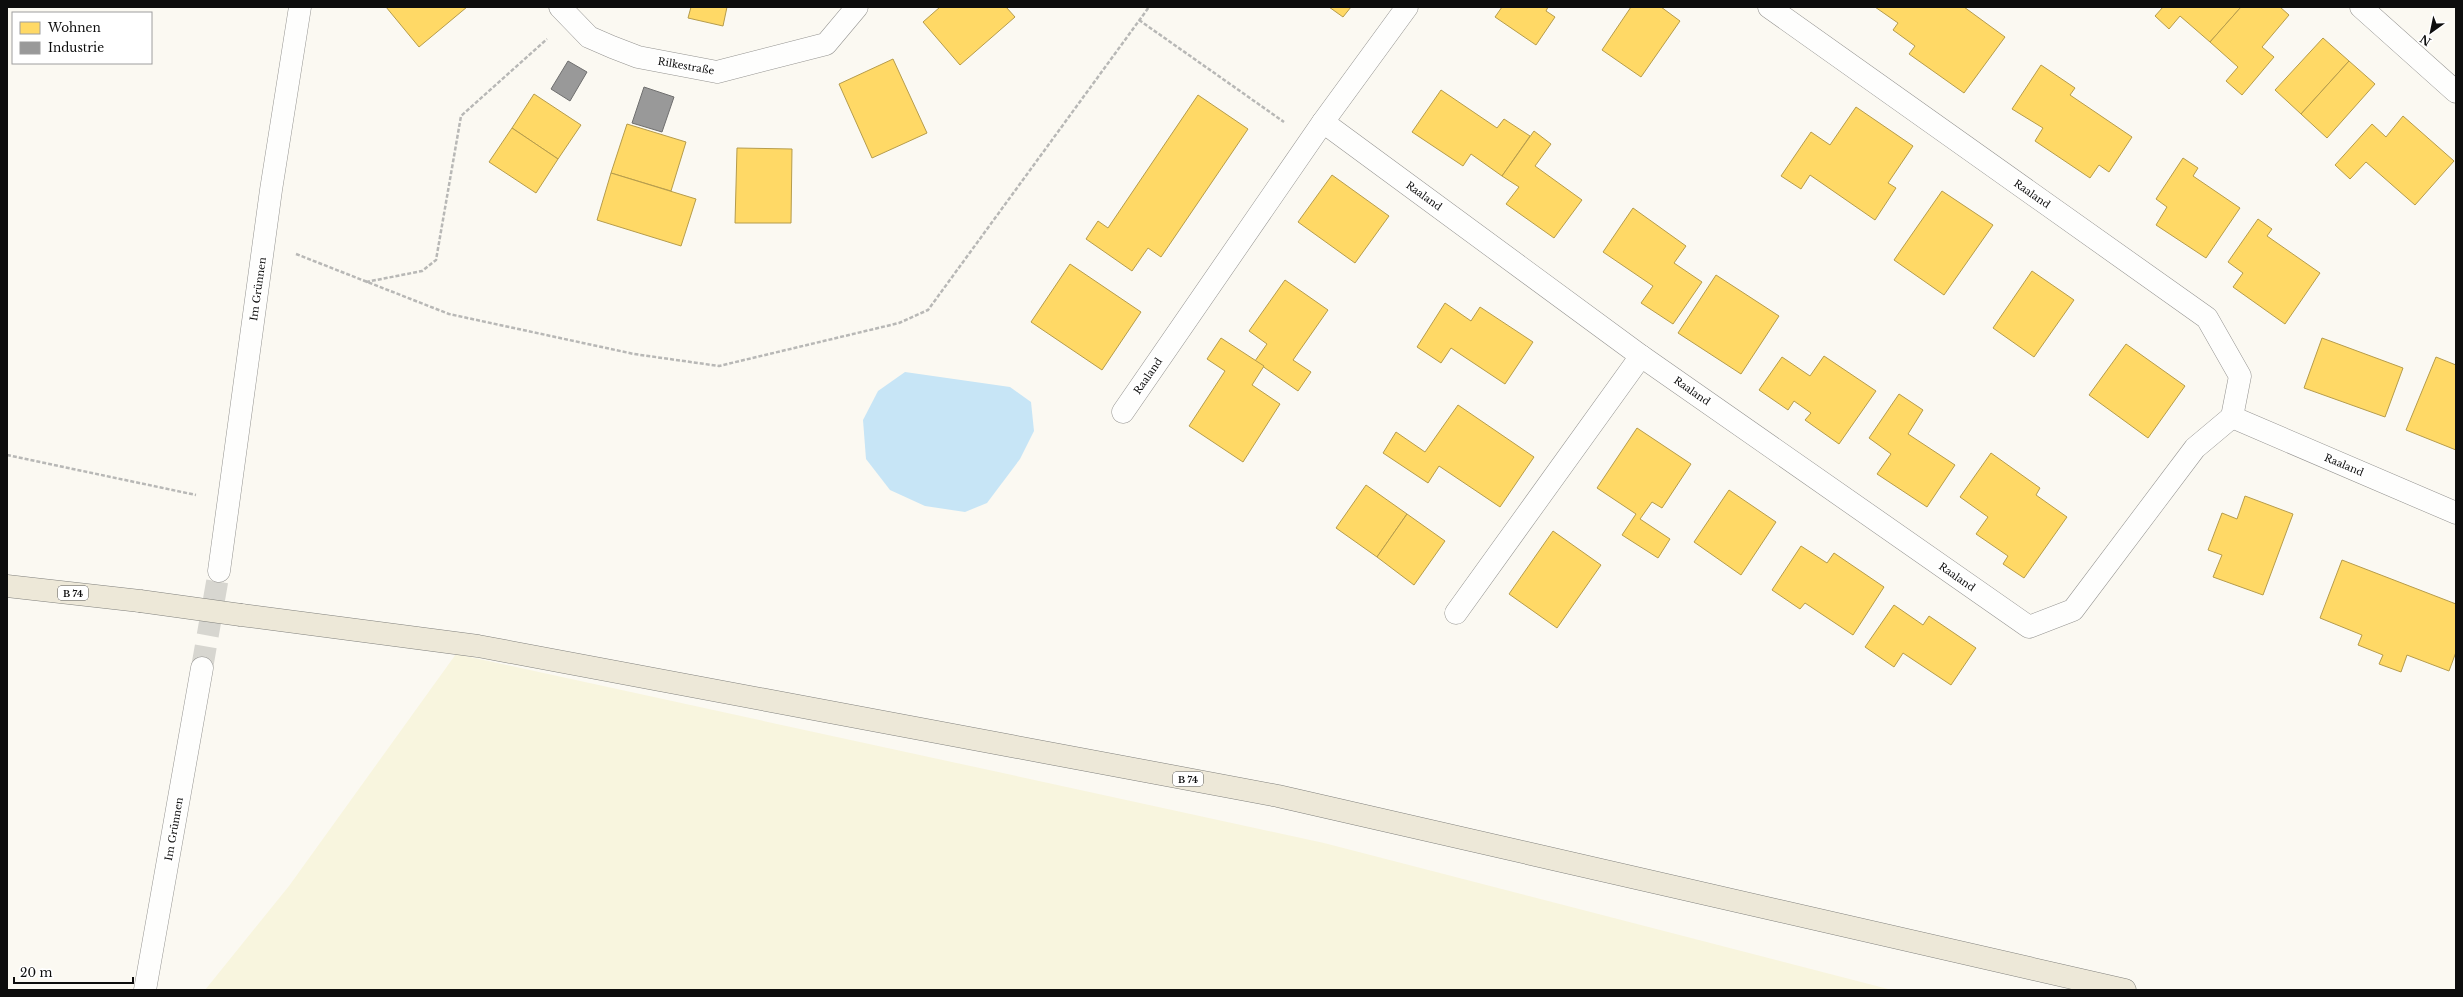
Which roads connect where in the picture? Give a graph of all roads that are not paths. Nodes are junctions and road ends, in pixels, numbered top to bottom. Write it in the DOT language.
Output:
graph roads {
  1 [pos="300,7"];
  2 [pos="857,7"];
  3 [pos="1407,7"];
  4 [pos="1769,7"];
  5 [pos="2361,7"];
  6 [pos="565,13"];
  7 [pos="2456,92"];
  8 [pos="1323,122"];
  9 [pos="1642,356"];
  10 [pos="1123,412"];
  11 [pos="2232,417"];
  12 [pos="2456,513"];
  13 [pos="219,571"];
  14 [pos="7,586"];
  15 [pos="1456,614"];
  16 [pos="202,668"];
  17 [pos="145,990"];
  18 [pos="2125,990"];
  1 -- 13 [label="street, Im Grünnen"];
  2 -- 6 [label="street, Rilkestraße"];
  3 -- 8 [label="street, Raaland"];
  4 -- 11 [label="street, Raaland"];
  5 -- 7 [label="street"];
  8 -- 9 [label="street, Raaland"];
  8 -- 10 [label="street, Raaland"];
  9 -- 11 [label="street, Raaland"];
  9 -- 15 [label="street"];
  11 -- 12 [label="street, Raaland"];
  14 -- 18 [label="main road, B 74, bridge"];
  16 -- 17 [label="street, Im Grünnen"];
}
